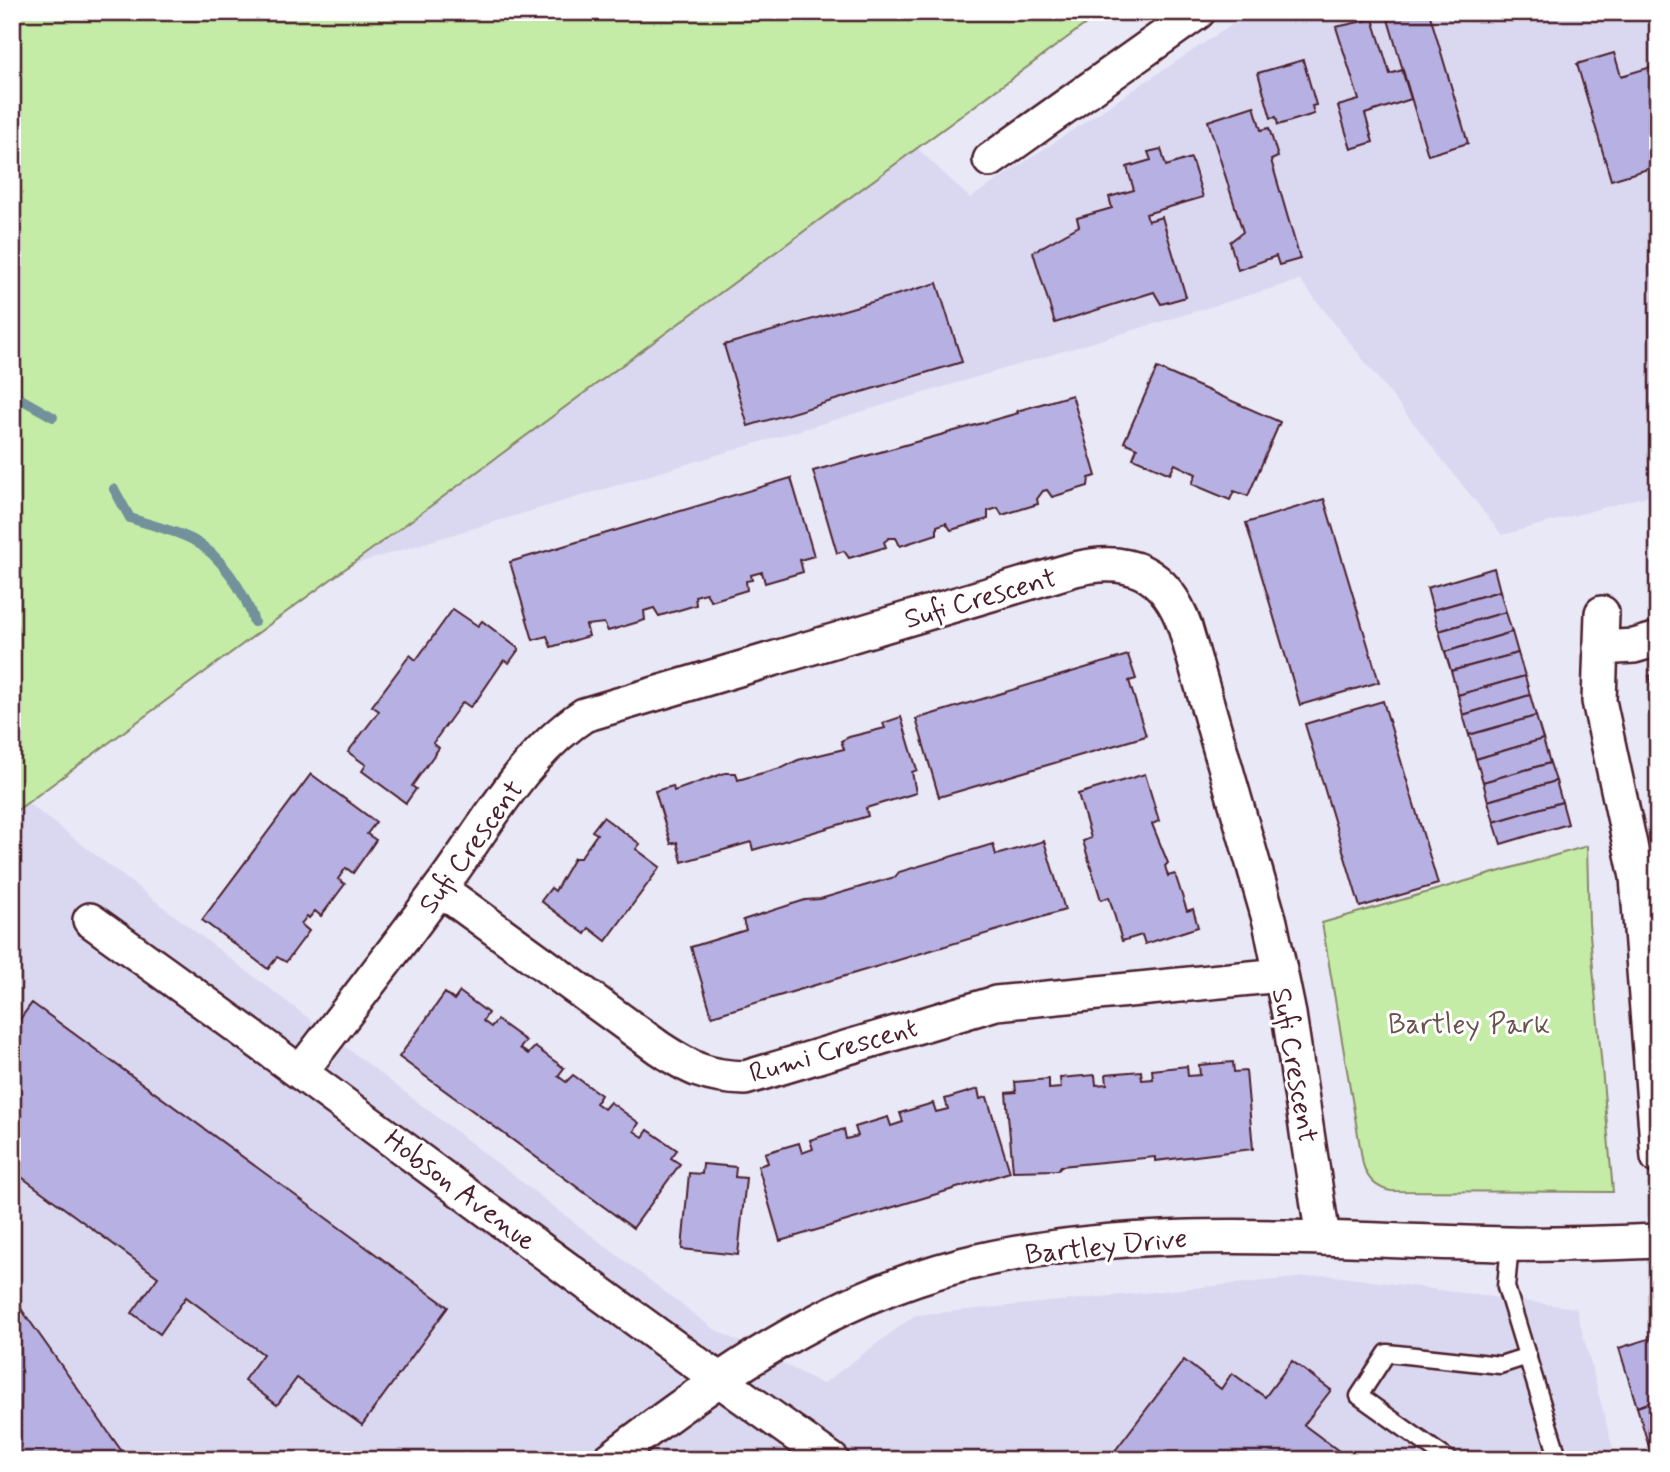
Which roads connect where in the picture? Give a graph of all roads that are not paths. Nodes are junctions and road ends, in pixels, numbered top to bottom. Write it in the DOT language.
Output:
graph roads {
  1 [pos="1198,12"];
  2 [pos="990,160"];
  3 [pos="1602,613"];
  4 [pos="1658,639"];
  5 [pos="1600,648"];
  6 [pos="440,889"];
  7 [pos="90,920"];
  8 [pos="1650,941"];
  9 [pos="1281,975"];
  10 [pos="302,1070"];
  11 [pos="1658,1157"];
  12 [pos="1323,1238"];
  13 [pos="1658,1241"];
  14 [pos="1510,1245"];
  15 [pos="1528,1356"];
  16 [pos="718,1377"];
  17 [pos="609,1460"];
  18 [pos="832,1460"];
  19 [pos="1449,1460"];
  20 [pos="1559,1460"];
  1 -- 2 [label="street"];
  3 -- 5 [label="street"];
  4 -- 5 [label="street"];
  5 -- 8 [label="street"];
  6 -- 9 [label="street, Rumi Crescent"];
  6 -- 9 [label="street, Sufi Crescent"];
  6 -- 10 [label="street, Sufi Crescent"];
  7 -- 10 [label="street, Hobson Avenue"];
  8 -- 11 [label="street"];
  9 -- 12 [label="street, Sufi Crescent"];
  10 -- 16 [label="street, Hobson Avenue"];
  12 -- 14 [label="street, Bartley Drive"];
  12 -- 16 [label="street, Bartley Drive"];
  13 -- 14 [label="street, Bartley Drive"];
  14 -- 15 [label="lane"];
  15 -- 19 [label="lane"];
  15 -- 20 [label="lane"];
  16 -- 17 [label="street, Bartley Drive"];
  16 -- 18 [label="street, Hobson Avenue"];
}
